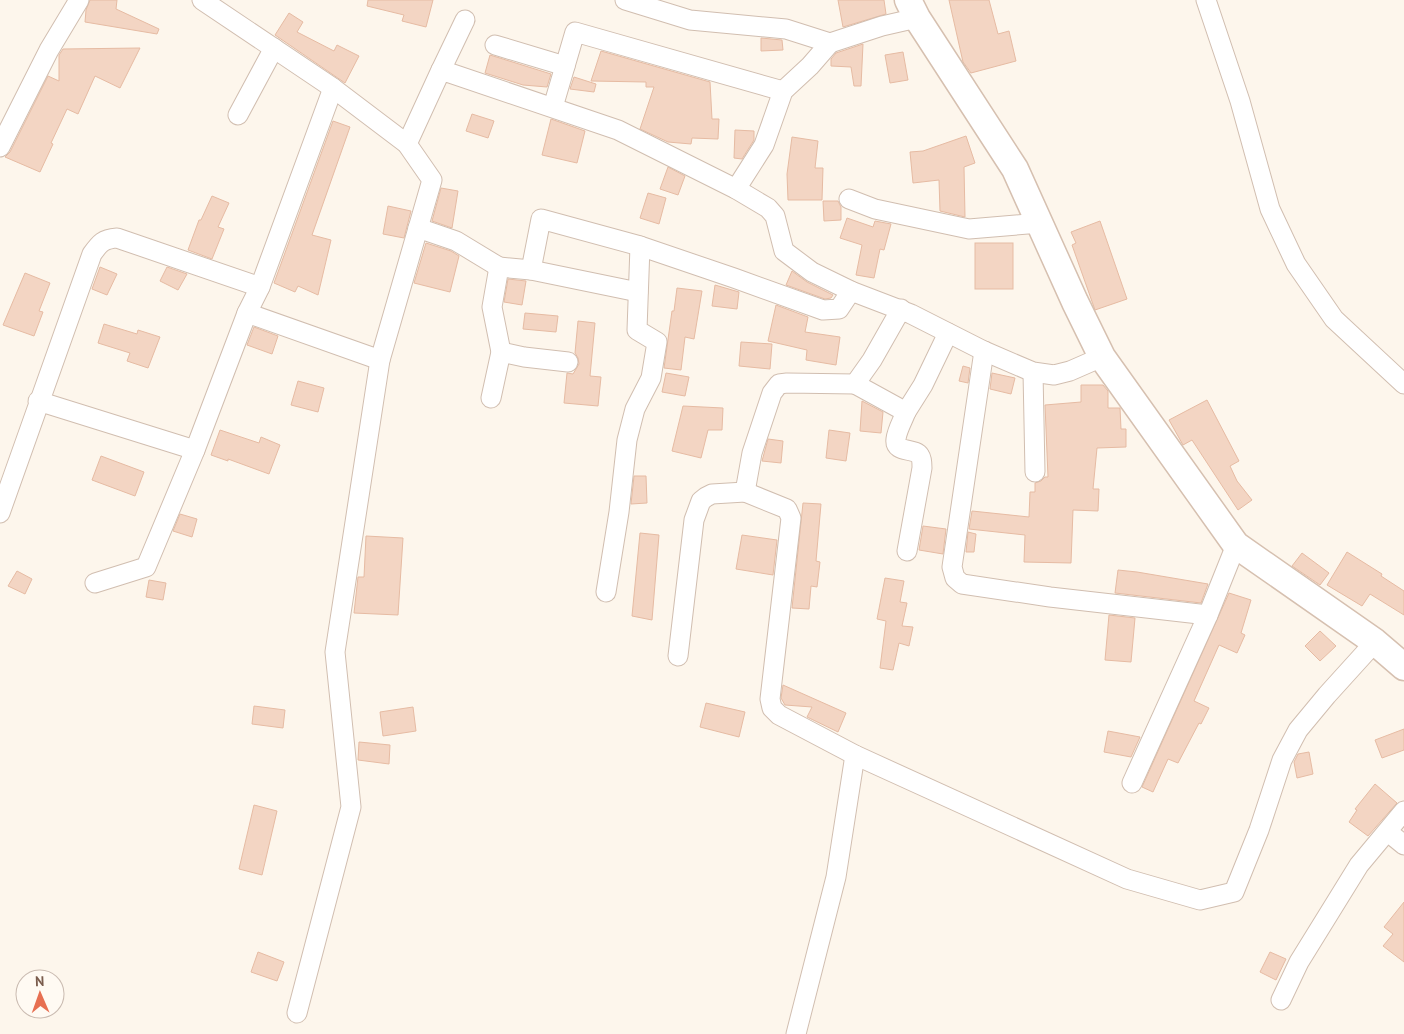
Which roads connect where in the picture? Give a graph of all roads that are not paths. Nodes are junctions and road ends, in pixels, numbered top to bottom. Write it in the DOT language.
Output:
graph roads {
  1 [pos="79,0"];
  2 [pos="202,0"];
  3 [pos="625,0"];
  4 [pos="1206,0"];
  5 [pos="913,9"];
  6 [pos="465,20"];
  7 [pos="830,44"];
  8 [pos="495,45"];
  9 [pos="274,48"];
  10 [pos="565,66"];
  11 [pos="441,70"];
  12 [pos="333,88"];
  13 [pos="783,91"];
  14 [pos="553,107"];
  15 [pos="238,115"];
  16 [pos="7,119"];
  17 [pos="408,144"];
  18 [pos="0,147"];
  19 [pos="736,190"];
  20 [pos="849,199"];
  21 [pos="1040,223"];
  22 [pos="418,228"];
  23 [pos="640,246"];
  24 [pos="499,267"];
  25 [pos="531,270"];
  26 [pos="260,286"];
  27 [pos="852,291"];
  28 [pos="638,292"];
  29 [pos="901,310"];
  30 [pos="247,313"];
  31 [pos="948,333"];
  32 [pos="984,351"];
  33 [pos="501,352"];
  34 [pos="1102,357"];
  35 [pos="380,360"];
  36 [pos="568,362"];
  37 [pos="1033,372"];
  38 [pos="855,384"];
  39 [pos="1404,384"];
  40 [pos="491,398"];
  41 [pos="38,401"];
  42 [pos="906,412"];
  43 [pos="195,450"];
  44 [pos="1035,472"];
  45 [pos="745,492"];
  46 [pos="0,513"];
  47 [pos="1236,545"];
  48 [pos="907,551"];
  49 [pos="95,583"];
  50 [pos="606,592"];
  51 [pos="1208,615"];
  52 [pos="1376,642"];
  53 [pos="678,656"];
  54 [pos="1404,667"];
  55 [pos="855,755"];
  56 [pos="1132,783"];
  57 [pos="1404,812"];
  58 [pos="1388,832"];
  59 [pos="1404,845"];
  60 [pos="1281,1000"];
  61 [pos="297,1013"];
  62 [pos="796,1034"];
  1 -- 16 [label="street"];
  2 -- 9 [label="street"];
  3 -- 7 [label="street"];
  4 -- 39 [label="street"];
  5 -- 7 [label="street"];
  5 -- 21 [label="street"];
  6 -- 11 [label="street"];
  7 -- 13 [label="street"];
  8 -- 10 [label="street"];
  9 -- 12 [label="street"];
  9 -- 15 [label="street"];
  10 -- 13 [label="street"];
  10 -- 14 [label="street"];
  11 -- 14 [label="street"];
  11 -- 17 [label="street"];
  12 -- 17 [label="street"];
  12 -- 26 [label="street"];
  13 -- 19 [label="street"];
  14 -- 19 [label="street"];
  16 -- 18 [label="street"];
  17 -- 22 [label="street"];
  19 -- 27 [label="street"];
  20 -- 21 [label="street"];
  21 -- 34 [label="street"];
  22 -- 24 [label="street"];
  22 -- 35 [label="street"];
  23 -- 25 [label="street"];
  23 -- 27 [label="street"];
  23 -- 28 [label="street"];
  24 -- 25 [label="street"];
  24 -- 33 [label="street"];
  25 -- 28 [label="street"];
  26 -- 30 [label="street"];
  26 -- 41 [label="street"];
  27 -- 29 [label="street"];
  28 -- 50 [label="street"];
  29 -- 31 [label="street"];
  29 -- 38 [label="street"];
  30 -- 35 [label="street"];
  30 -- 43 [label="street"];
  31 -- 32 [label="street"];
  31 -- 42 [label="street"];
  32 -- 37 [label="street"];
  32 -- 51 [label="street"];
  33 -- 36 [label="street"];
  33 -- 40 [label="street"];
  34 -- 37 [label="street"];
  34 -- 47 [label="street"];
  35 -- 61 [label="street"];
  37 -- 44 [label="street"];
  38 -- 42 [label="street"];
  38 -- 45 [label="street"];
  41 -- 43 [label="street"];
  41 -- 46 [label="street"];
  42 -- 48 [label="street"];
  43 -- 49 [label="street"];
  45 -- 53 [label="street"];
  45 -- 55 [label="street"];
  47 -- 51 [label="street"];
  47 -- 52 [label="street"];
  51 -- 56 [label="street"];
  52 -- 54 [label="street"];
  52 -- 55 [label="street"];
  55 -- 62 [label="street"];
  57 -- 58 [label="street"];
  58 -- 59 [label="street"];
  58 -- 60 [label="street"];
}
